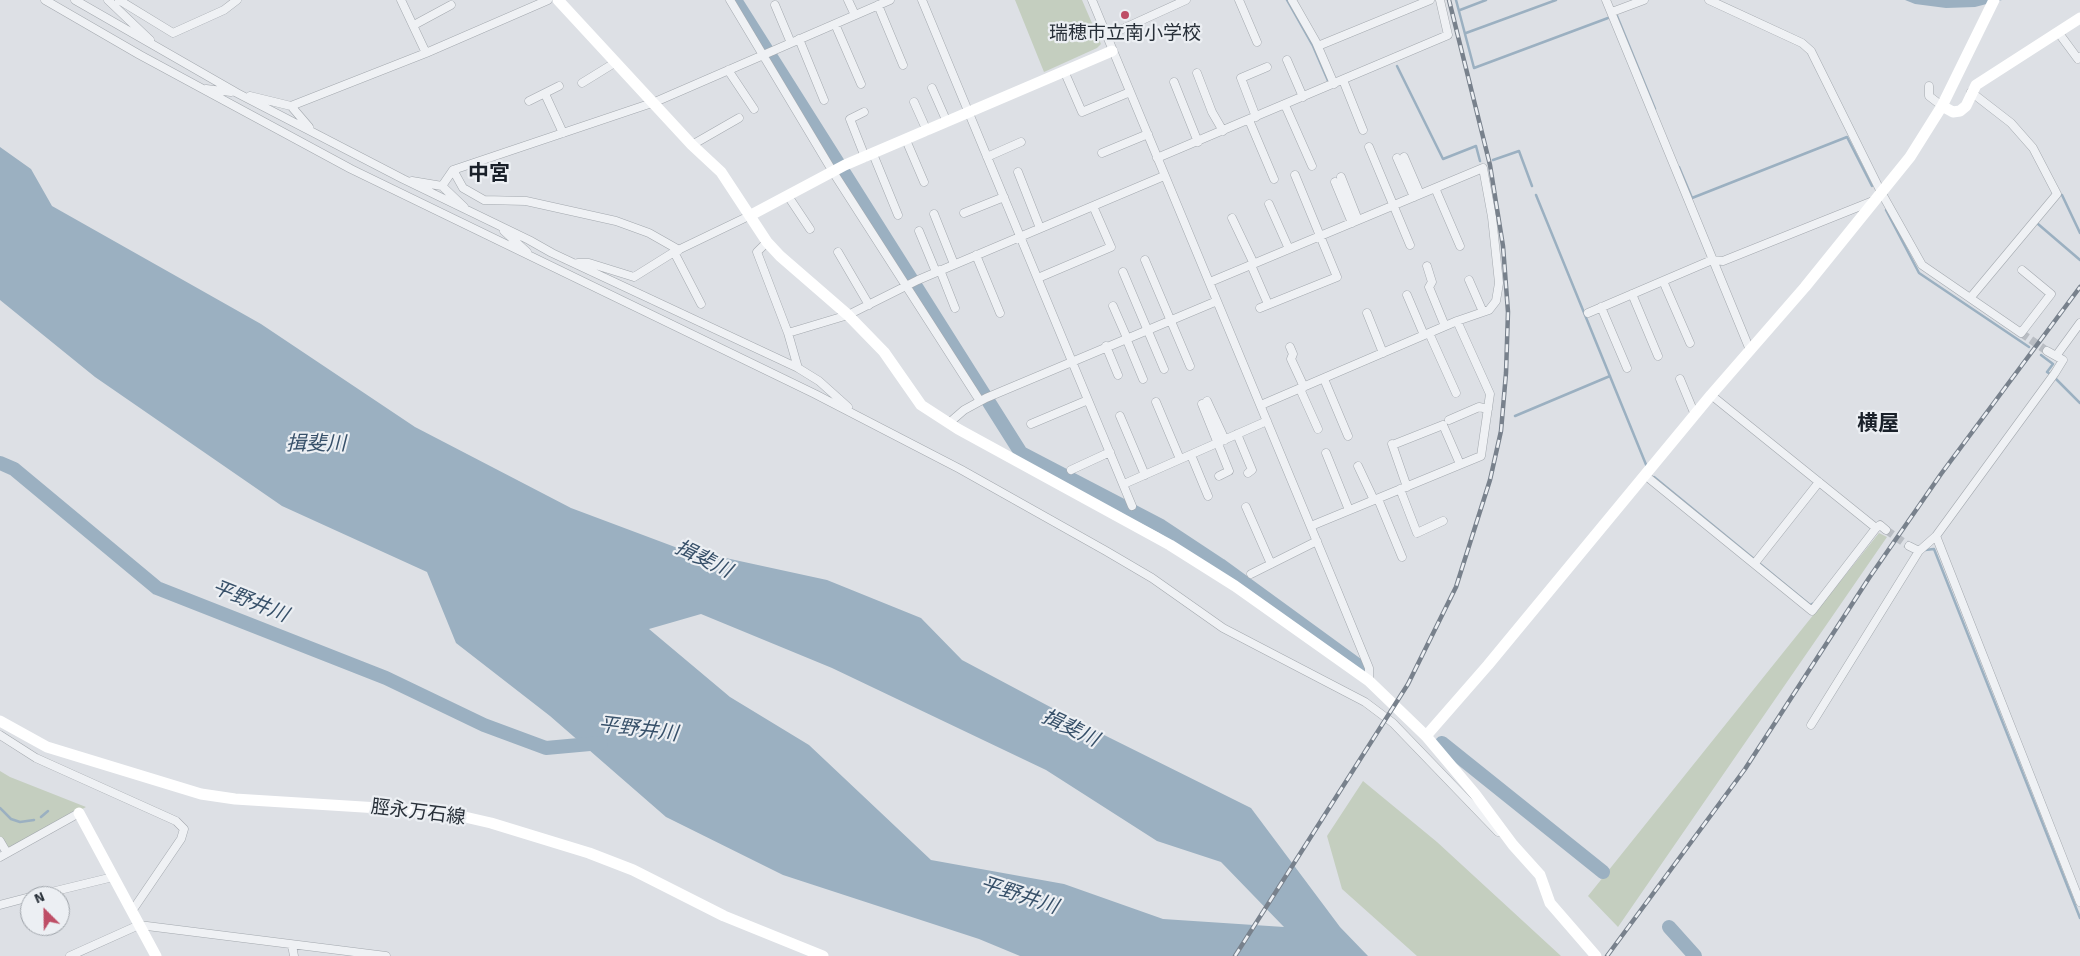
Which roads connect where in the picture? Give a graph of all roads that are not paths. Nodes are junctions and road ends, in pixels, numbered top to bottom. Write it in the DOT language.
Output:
graph roads {
  1 [pos="45,0"];
  2 [pos="75,0"];
  3 [pos="108,0"];
  4 [pos="119,0"];
  5 [pos="237,0"];
  6 [pos="401,0"];
  7 [pos="548,0"];
  8 [pos="558,0"];
  9 [pos="730,0"];
  10 [pos="848,0"];
  11 [pos="890,0"];
  12 [pos="922,0"];
  13 [pos="1092,0"];
  14 [pos="1186,0"];
  15 [pos="1239,0"];
  16 [pos="1430,0"];
  17 [pos="1440,0"];
  18 [pos="1606,0"];
  19 [pos="1644,0"];
  20 [pos="1709,0"];
  21 [pos="1994,0"];
  22 [pos="1295,1"];
  23 [pos="879,3"];
  24 [pos="775,4"];
  25 [pos="451,5"];
  26 [pos="1612,12"];
  27 [pos="854,15"];
  28 [pos="2080,18"];
  29 [pos="835,24"];
  30 [pos="414,26"];
  31 [pos="2058,32"];
  32 [pos="1107,36"];
  33 [pos="799,39"];
  34 [pos="1257,42"];
  35 [pos="791,43"];
  36 [pos="1318,46"];
  37 [pos="160,49"];
  38 [pos="1112,52"];
  39 [pos="426,53"];
  40 [pos="762,55"];
  41 [pos="2080,57"];
  42 [pos="1287,60"];
  43 [pos="616,62"];
  44 [pos="903,65"];
  45 [pos="1267,68"];
  46 [pos="728,70"];
  47 [pos="1065,73"];
  48 [pos="1197,73"];
  49 [pos="1343,80"];
  50 [pos="1174,82"];
  51 [pos="582,83"];
  52 [pos="861,84"];
  53 [pos="1334,84"];
  54 [pos="559,86"];
  55 [pos="1928,86"];
  56 [pos="200,88"];
  57 [pos="932,88"];
  58 [pos="1130,92"];
  59 [pos="1971,92"];
  60 [pos="237,93"];
  61 [pos="545,94"];
  62 [pos="1303,97"];
  63 [pos="824,100"];
  64 [pos="529,101"];
  65 [pos="655,102"];
  66 [pos="914,102"];
  67 [pos="1285,105"];
  68 [pos="291,106"];
  69 [pos="1942,106"];
  70 [pos="754,109"];
  71 [pos="864,112"];
  72 [pos="969,113"];
  73 [pos="739,118"];
  74 [pos="1252,119"];
  75 [pos="947,122"];
  76 [pos="1363,130"];
  77 [pos="312,131"];
  78 [pos="926,131"];
  79 [pos="1223,131"];
  80 [pos="562,133"];
  81 [pos="1148,134"];
  82 [pos="906,140"];
  83 [pos="1021,142"];
  84 [pos="1198,142"];
  85 [pos="692,145"];
  86 [pos="1369,147"];
  87 [pos="1102,153"];
  88 [pos="869,155"];
  89 [pos="987,157"];
  90 [pos="1400,157"];
  91 [pos="1157,158"];
  92 [pos="1312,166"];
  93 [pos="453,170"];
  94 [pos="833,172"];
  95 [pos="1018,172"];
  96 [pos="1295,175"];
  97 [pos="1164,176"];
  98 [pos="1274,179"];
  99 [pos="403,180"];
  100 [pos="1338,180"];
  101 [pos="924,182"];
  102 [pos="442,186"];
  103 [pos="1435,188"];
  104 [pos="788,196"];
  105 [pos="1417,196"];
  106 [pos="1877,196"];
  107 [pos="1004,197"];
  108 [pos="1269,204"];
  109 [pos="1093,206"];
  110 [pos="1393,206"];
  111 [pos="964,213"];
  112 [pos="471,214"];
  113 [pos="934,214"];
  114 [pos="751,215"];
  115 [pos="898,215"];
  116 [pos="1232,218"];
  117 [pos="1355,222"];
  118 [pos="497,225"];
  119 [pos="1040,228"];
  120 [pos="810,230"];
  121 [pos="919,231"];
  122 [pos="1321,235"];
  123 [pos="1020,236"];
  124 [pos="768,242"];
  125 [pos="1410,244"];
  126 [pos="1460,246"];
  127 [pos="1289,249"];
  128 [pos="676,251"];
  129 [pos="838,252"];
  130 [pos="976,255"];
  131 [pos="534,259"];
  132 [pos="1145,260"];
  133 [pos="1712,260"];
  134 [pos="574,263"];
  135 [pos="954,264"];
  136 [pos="1252,265"];
  137 [pos="1427,266"];
  138 [pos="2022,270"];
  139 [pos="938,271"];
  140 [pos="1123,272"];
  141 [pos="1038,278"];
  142 [pos="1469,280"];
  143 [pos="1663,281"];
  144 [pos="1210,282"];
  145 [pos="907,286"];
  146 [pos="1632,294"];
  147 [pos="1407,296"];
  148 [pos="1971,297"];
  149 [pos="1217,301"];
  150 [pos="701,304"];
  151 [pos="1268,304"];
  152 [pos="869,305"];
  153 [pos="1113,306"];
  154 [pos="1601,307"];
  155 [pos="955,308"];
  156 [pos="1260,308"];
  157 [pos="1000,312"];
  158 [pos="1483,312"];
  159 [pos="1367,313"];
  160 [pos="1588,313"];
  161 [pos="848,315"];
  162 [pos="1170,320"];
  163 [pos="1457,321"];
  164 [pos="2080,323"];
  165 [pos="1445,326"];
  166 [pos="1147,329"];
  167 [pos="788,333"];
  168 [pos="1426,334"];
  169 [pos="1127,338"];
  170 [pos="1690,343"];
  171 [pos="1106,346"];
  172 [pos="1290,347"];
  173 [pos="1750,350"];
  174 [pos="2047,351"];
  175 [pos="1384,353"];
  176 [pos="1658,356"];
  177 [pos="2056,356"];
  178 [pos="1071,360"];
  179 [pos="1190,366"];
  180 [pos="798,368"];
  181 [pos="1627,368"];
  182 [pos="1164,369"];
  183 [pos="1118,375"];
  184 [pos="1143,379"];
  185 [pos="1324,379"];
  186 [pos="1680,379"];
  187 [pos="1302,388"];
  188 [pos="1456,393"];
  189 [pos="1711,394"];
  190 [pos="1088,400"];
  191 [pos="980,401"];
  192 [pos="1156,402"];
  193 [pos="1204,403"];
  194 [pos="1261,405"];
  195 [pos="1488,409"];
  196 [pos="1695,415"];
  197 [pos="857,416"];
  198 [pos="1120,416"];
  199 [pos="1449,420"];
  200 [pos="1267,421"];
  201 [pos="949,423"];
  202 [pos="1030,424"];
  203 [pos="1318,429"];
  204 [pos="1238,434"];
  205 [pos="1348,436"];
  206 [pos="1221,441"];
  207 [pos="1110,452"];
  208 [pos="1326,453"];
  209 [pos="1190,455"];
  210 [pos="1180,459"];
  211 [pos="1460,464"];
  212 [pos="1358,466"];
  213 [pos="1071,470"];
  214 [pos="1248,473"];
  215 [pos="1145,475"];
  216 [pos="1219,476"];
  217 [pos="1646,476"];
  218 [pos="1819,482"];
  219 [pos="1124,484"];
  220 [pos="1403,488"];
  221 [pos="1208,496"];
  222 [pos="1376,500"];
  223 [pos="1132,506"];
  224 [pos="1246,507"];
  225 [pos="1349,510"];
  226 [pos="1443,521"];
  227 [pos="1311,526"];
  228 [pos="1876,528"];
  229 [pos="1886,530"];
  230 [pos="1936,536"];
  231 [pos="1317,540"];
  232 [pos="1909,546"];
  233 [pos="1918,552"];
  234 [pos="1402,557"];
  235 [pos="1754,563"];
  236 [pos="1271,564"];
  237 [pos="1251,574"];
  238 [pos="1369,681"];
  239 [pos="0,721"];
  240 [pos="1811,724"];
  241 [pos="0,735"];
  242 [pos="1426,736"];
  243 [pos="78,813"];
  244 [pos="0,841"];
  245 [pos="1513,845"];
  246 [pos="4,855"];
  247 [pos="113,877"];
  248 [pos="70,887"];
  249 [pos="20,899"];
  250 [pos="2080,902"];
  251 [pos="0,904"];
  252 [pos="132,911"];
  253 [pos="139,925"];
  254 [pos="292,945"];
  255 [pos="70,956"];
  256 [pos="156,956"];
  257 [pos="294,956"];
  258 [pos="386,956"];
  259 [pos="823,956"];
  260 [pos="1596,956"];
  1 -- 56 [label="street"];
  2 -- 37 [label="street"];
  3 -- 37 [label="street"];
  4 -- 5 [label="street"];
  6 -- 30 [label="street"];
  7 -- 39 [label="street"];
  8 -- 43 [label="street"];
  9 -- 40 [label="street"];
  10 -- 27 [label="street"];
  11 -- 23 [label="street"];
  12 -- 72 [label="street"];
  13 -- 32 [label="street"];
  14 -- 32 [label="street"];
  15 -- 34 [label="street"];
  16 -- 36 [label="street"];
  17 -- 49 [label="street"];
  18 -- 26 [label="street"];
  19 -- 26 [label="street"];
  20 -- 106 [label="street"];
  21 -- 69 [label="street"];
  22 -- 36 [label="street"];
  23 -- 27 [label="street"];
  23 -- 44 [label="street"];
  24 -- 35 [label="street"];
  25 -- 30 [label="street"];
  26 -- 133 [label="street"];
  27 -- 29 [label="street"];
  28 -- 31 [label="street"];
  29 -- 33 [label="street"];
  29 -- 52 [label="street"];
  30 -- 39 [label="street"];
  31 -- 41 [label="street"];
  31 -- 59 [label="street"];
  32 -- 38 [label="street"];
  33 -- 35 [label="street"];
  33 -- 63 [label="street"];
  35 -- 40 [label="street"];
  36 -- 53 [label="street"];
  37 -- 60 [label="street"];
  38 -- 47 [label="street"];
  38 -- 58 [label="street"];
  39 -- 68 [label="street"];
  40 -- 46 [label="street"];
  40 -- 94 [label="street"];
  42 -- 62 [label="street"];
  43 -- 51 [label="street"];
  43 -- 65 [label="street"];
  45 -- 74 [label="street"];
  46 -- 65 [label="street"];
  46 -- 70 [label="street"];
  47 -- 58 [label="street"];
  47 -- 72 [label="street"];
  48 -- 79 [label="street"];
  49 -- 53 [label="street"];
  49 -- 76 [label="street"];
  50 -- 84 [label="street"];
  53 -- 62 [label="street"];
  54 -- 61 [label="street"];
  55 -- 69 [label="street"];
  56 -- 60 [label="street"];
  56 -- 131 [label="street"];
  57 -- 75 [label="street"];
  58 -- 81 [label="street"];
  59 -- 69 [label="street"];
  59 -- 148 [label="street"];
  60 -- 68 [label="street"];
  60 -- 77 [label="street"];
  61 -- 64 [label="street"];
  61 -- 80 [label="street"];
  62 -- 67 [label="street"];
  65 -- 80 [label="street"];
  65 -- 85 [label="street"];
  66 -- 78 [label="street"];
  67 -- 74 [label="street"];
  67 -- 92 [label="street"];
  68 -- 77 [label="street"];
  69 -- 106 [label="street"];
  71 -- 88 [label="street"];
  72 -- 75 [label="street"];
  72 -- 89 [label="street"];
  73 -- 85 [label="street"];
  74 -- 79 [label="street"];
  74 -- 98 [label="street"];
  75 -- 78 [label="street"];
  77 -- 99 [label="street"];
  78 -- 82 [label="street"];
  79 -- 84 [label="street"];
  80 -- 93 [label="street"];
  81 -- 87 [label="street"];
  81 -- 91 [label="street"];
  82 -- 88 [label="street"];
  82 -- 101 [label="street"];
  83 -- 89 [label="street"];
  84 -- 91 [label="street"];
  85 -- 114 [label="street"];
  86 -- 110 [label="street"];
  88 -- 94 [label="street"];
  88 -- 115 [label="street"];
  89 -- 107 [label="street"];
  90 -- 105 [label="street"];
  91 -- 97 [label="street"];
  93 -- 102 [label="street"];
  93 -- 128 [label="street"];
  94 -- 104 [label="street"];
  94 -- 145 [label="street"];
  95 -- 119 [label="street"];
  96 -- 122 [label="street"];
  97 -- 109 [label="street"];
  97 -- 144 [label="street"];
  99 -- 102 [label="street"];
  99 -- 112 [label="street"];
  100 -- 117 [label="street"];
  102 -- 112 [label="street"];
  103 -- 105 [label="street"];
  103 -- 126 [label="street"];
  103 -- 158 [label="street"];
  104 -- 114 [label="street"];
  104 -- 120 [label="street"];
  105 -- 110 [label="street"];
  106 -- 133 [label="street"];
  106 -- 148 [label="street"];
  106 -- 173 [label="street"];
  107 -- 111 [label="street"];
  107 -- 123 [label="street"];
  108 -- 127 [label="street"];
  109 -- 119 [label="street"];
  109 -- 141 [label="street"];
  110 -- 117 [label="street"];
  110 -- 125 [label="street"];
  112 -- 118 [label="street"];
  113 -- 135 [label="street"];
  114 -- 124 [label="street"];
  114 -- 128 [label="street"];
  116 -- 136 [label="street"];
  117 -- 122 [label="street"];
  118 -- 131 [label="street"];
  118 -- 134 [label="street"];
  119 -- 123 [label="street"];
  121 -- 139 [label="street"];
  122 -- 127 [label="street"];
  122 -- 151 [label="street"];
  123 -- 130 [label="street"];
  123 -- 141 [label="street"];
  124 -- 161 [label="street"];
  124 -- 167 [label="street"];
  127 -- 136 [label="street"];
  128 -- 134 [label="street"];
  128 -- 150 [label="street"];
  129 -- 152 [label="street"];
  130 -- 135 [label="street"];
  130 -- 157 [label="street"];
  131 -- 197 [label="street"];
  132 -- 162 [label="street"];
  133 -- 143 [label="street"];
  133 -- 173 [label="street"];
  134 -- 180 [label="street"];
  135 -- 139 [label="street"];
  136 -- 144 [label="street"];
  136 -- 151 [label="street"];
  137 -- 165 [label="street"];
  138 -- 148 [label="street"];
  139 -- 145 [label="street"];
  139 -- 155 [label="street"];
  140 -- 166 [label="street"];
  141 -- 178 [label="street"];
  142 -- 158 [label="street"];
  143 -- 146 [label="street"];
  143 -- 170 [label="street"];
  144 -- 149 [label="street"];
  145 -- 152 [label="street"];
  145 -- 191 [label="street"];
  146 -- 154 [label="street"];
  146 -- 176 [label="street"];
  147 -- 168 [label="street"];
  149 -- 162 [label="street"];
  149 -- 194 [label="street"];
  151 -- 156 [label="street"];
  152 -- 161 [label="street"];
  153 -- 169 [label="street"];
  154 -- 160 [label="street"];
  154 -- 181 [label="street"];
  158 -- 163 [label="street"];
  159 -- 175 [label="street"];
  161 -- 167 [label="street"];
  161 -- 201 [label="street"];
  162 -- 166 [label="street"];
  162 -- 179 [label="street"];
  163 -- 165 [label="street"];
  163 -- 195 [label="street"];
  164 -- 177 [label="street"];
  165 -- 168 [label="street"];
  166 -- 169 [label="street"];
  166 -- 182 [label="street"];
  167 -- 180 [label="street"];
  168 -- 175 [label="street"];
  168 -- 188 [label="street"];
  169 -- 171 [label="street"];
  169 -- 184 [label="street"];
  171 -- 178 [label="street"];
  171 -- 183 [label="street"];
  172 -- 187 [label="street"];
  173 -- 189 [label="street"];
  174 -- 177 [label="street"];
  175 -- 185 [label="street"];
  177 -- 230 [label="street"];
  178 -- 190 [label="street"];
  178 -- 191 [label="street"];
  180 -- 197 [label="street"];
  185 -- 187 [label="street"];
  185 -- 205 [label="street"];
  186 -- 196 [label="street"];
  187 -- 194 [label="street"];
  187 -- 203 [label="street"];
  189 -- 196 [label="street"];
  189 -- 218 [label="street"];
  190 -- 202 [label="street"];
  190 -- 207 [label="street"];
  191 -- 201 [label="street"];
  192 -- 210 [label="street"];
  193 -- 206 [label="street"];
  194 -- 200 [label="street"];
  195 -- 199 [label="street"];
  195 -- 211 [label="street"];
  196 -- 217 [label="street"];
  197 -- 245 [label="street"];
  198 -- 215 [label="street"];
  200 -- 204 [label="street"];
  200 -- 227 [label="street"];
  201 -- 238 [label="street"];
  204 -- 206 [label="street"];
  204 -- 214 [label="street"];
  206 -- 209 [label="street"];
  206 -- 216 [label="street"];
  207 -- 213 [label="street"];
  207 -- 219 [label="street"];
  208 -- 225 [label="street"];
  209 -- 210 [label="street"];
  209 -- 221 [label="street"];
  210 -- 215 [label="street"];
  211 -- 220 [label="street"];
  211 -- 220 [label="street"];
  212 -- 222 [label="street"];
  215 -- 219 [label="street"];
  217 -- 235 [label="street"];
  217 -- 242 [label="street"];
  218 -- 228 [label="street"];
  218 -- 235 [label="street"];
  219 -- 223 [label="street"];
  220 -- 222 [label="street"];
  220 -- 226 [label="street"];
  222 -- 225 [label="street"];
  222 -- 234 [label="street"];
  224 -- 236 [label="street"];
  225 -- 227 [label="street"];
  227 -- 231 [label="street"];
  228 -- 229 [label="street"];
  228 -- 235 [label="street"];
  230 -- 233 [label="street"];
  230 -- 250 [label="street"];
  231 -- 236 [label="street"];
  231 -- 238 [label="street"];
  232 -- 233 [label="street"];
  233 -- 240 [label="street"];
  236 -- 237 [label="street"];
  238 -- 242 [label="street"];
  239 -- 259 [label="street, 脛永万石線"];
  241 -- 252 [label="street"];
  242 -- 245 [label="street"];
  243 -- 246 [label="street"];
  243 -- 247 [label="street"];
  244 -- 246 [label="street"];
  245 -- 260 [label="street"];
  247 -- 248 [label="street"];
  247 -- 252 [label="street"];
  249 -- 251 [label="street"];
  252 -- 253 [label="street"];
  253 -- 254 [label="street"];
  253 -- 255 [label="street"];
  253 -- 256 [label="street"];
  254 -- 257 [label="street"];
  254 -- 258 [label="street"];
}
